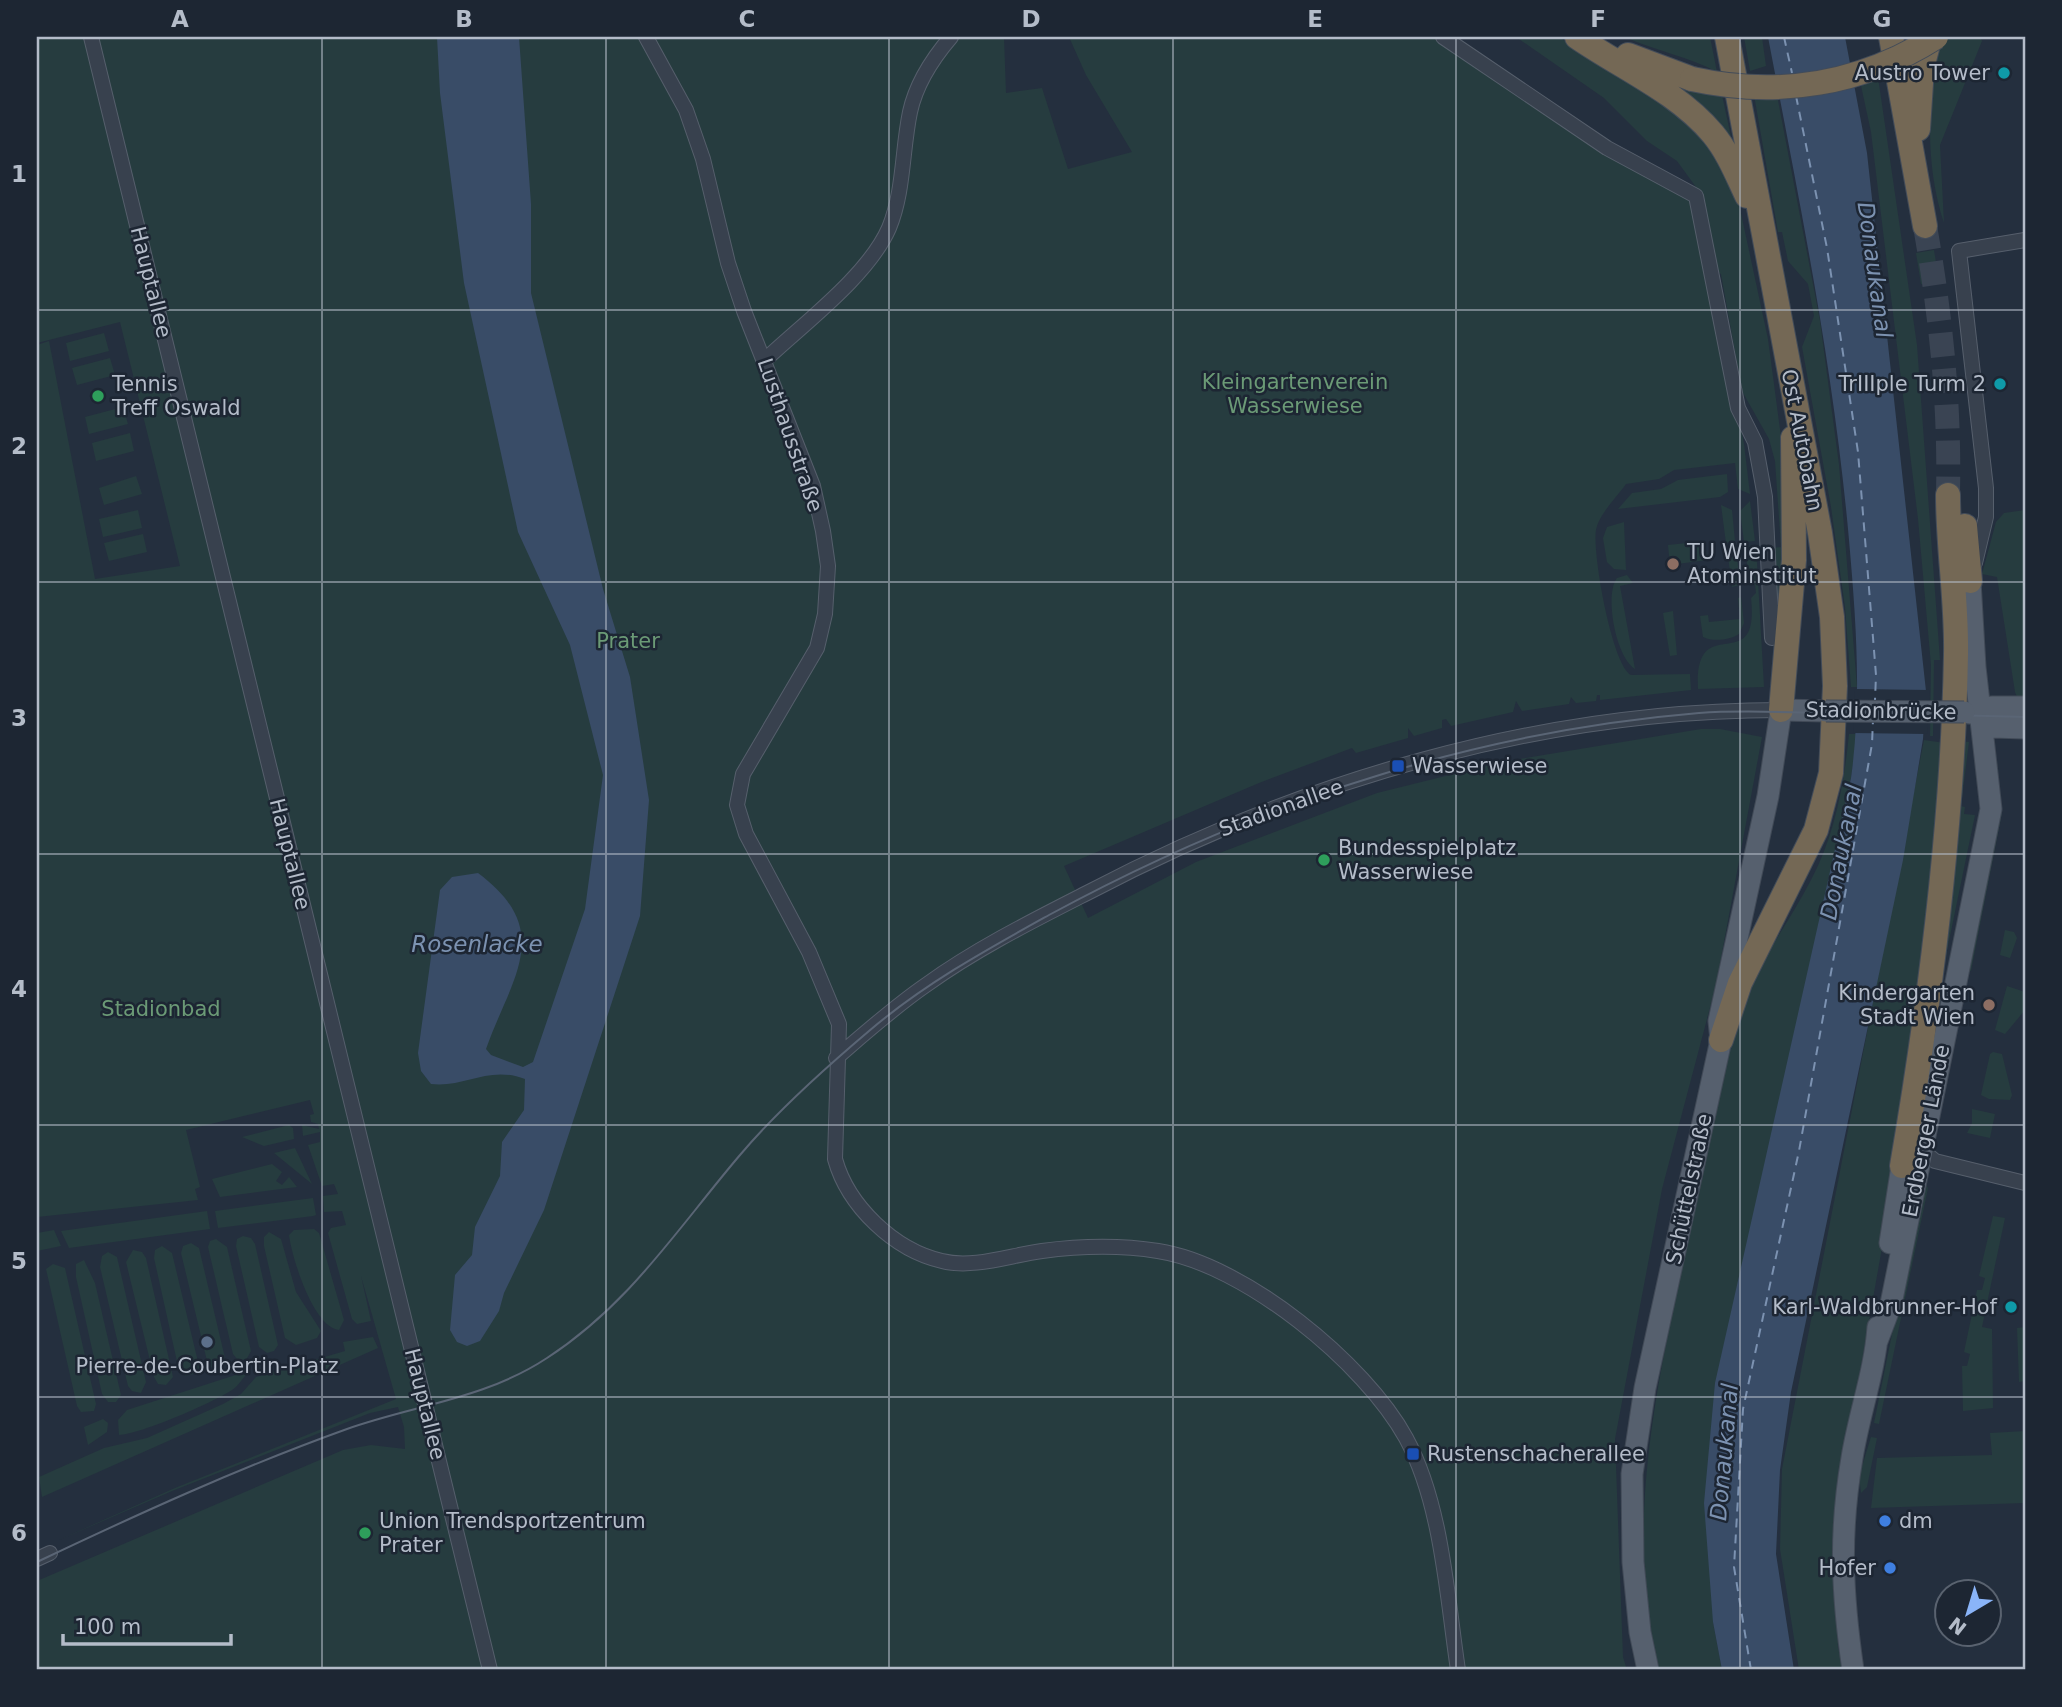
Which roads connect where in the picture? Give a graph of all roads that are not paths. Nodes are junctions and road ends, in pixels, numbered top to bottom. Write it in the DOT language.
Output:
graph roads {
  1 [pos="91,37"];
  2 [pos="646,37"];
  3 [pos="951,37"];
  4 [pos="1443,37"];
  5 [pos="1577,37"];
  6 [pos="1597,37"];
  7 [pos="1716,37"];
  8 [pos="1727,37"];
  9 [pos="1891,37"];
  10 [pos="1904,37"];
  11 [pos="1930,37"];
  12 [pos="1936,37"];
  13 [pos="1733,68"];
  14 [pos="1865,72"];
  15 [pos="1911,148"];
  16 [pos="1760,222"];
  17 [pos="1925,226"];
  18 [pos="2025,240"];
  19 [pos="765,360"];
  20 [pos="1796,410"];
  21 [pos="1970,581"];
  22 [pos="1772,638"];
  23 [pos="2025,707"];
  24 [pos="1782,710"];
  25 [pos="1973,713"];
  26 [pos="2025,728"];
  27 [pos="1721,1040"];
  28 [pos="836,1058"];
  29 [pos="1913,1160"];
  30 [pos="2025,1183"];
  31 [pos="490,1670"];
  32 [pos="1458,1670"];
  33 [pos="1648,1670"];
  34 [pos="1853,1670"];
  1 -- 31 [label="street, Hauptallee"];
  2 -- 19 [label="street, Lusthausstraße"];
  3 -- 19 [label="street"];
  4 -- 22 [label="street"];
  5 -- 16 [label="highway"];
  6 -- 14 [label="highway, bridge"];
  7 -- 13 [label="highway"];
  8 -- 13 [label="highway, Ost Autobahn"];
  9 -- 15 [label="highway"];
  10 -- 14 [label="highway"];
  11 -- 15 [label="highway"];
  12 -- 14 [label="highway, bridge"];
  13 -- 16 [label="highway, Ost Autobahn"];
  15 -- 17 [label="highway"];
  16 -- 20 [label="highway, Ost Autobahn"];
  18 -- 21 [label="street"];
  19 -- 28 [label="street, Lusthausstraße"];
  20 -- 24 [label="highway"];
  20 -- 27 [label="highway, Ost Autobahn"];
  21 -- 25 [label="main road, Erdberger Lände"];
  21 -- 29 [label="highway"];
  23 -- 25 [label="main road, Stadionbrücke"];
  24 -- 25 [label="main road, Stadionbrücke, bridge"];
  24 -- 27 [label="main road, Schüttelstraße"];
  24 -- 28 [label="street, Stadionallee"];
  25 -- 26 [label="main road"];
  25 -- 29 [label="main road, Erdberger Lände"];
  27 -- 33 [label="main road, Schüttelstraße"];
  28 -- 32 [label="street, Lusthausstraße"];
  29 -- 30 [label="street"];
  29 -- 34 [label="main road, Erdberger Lände"];
}
